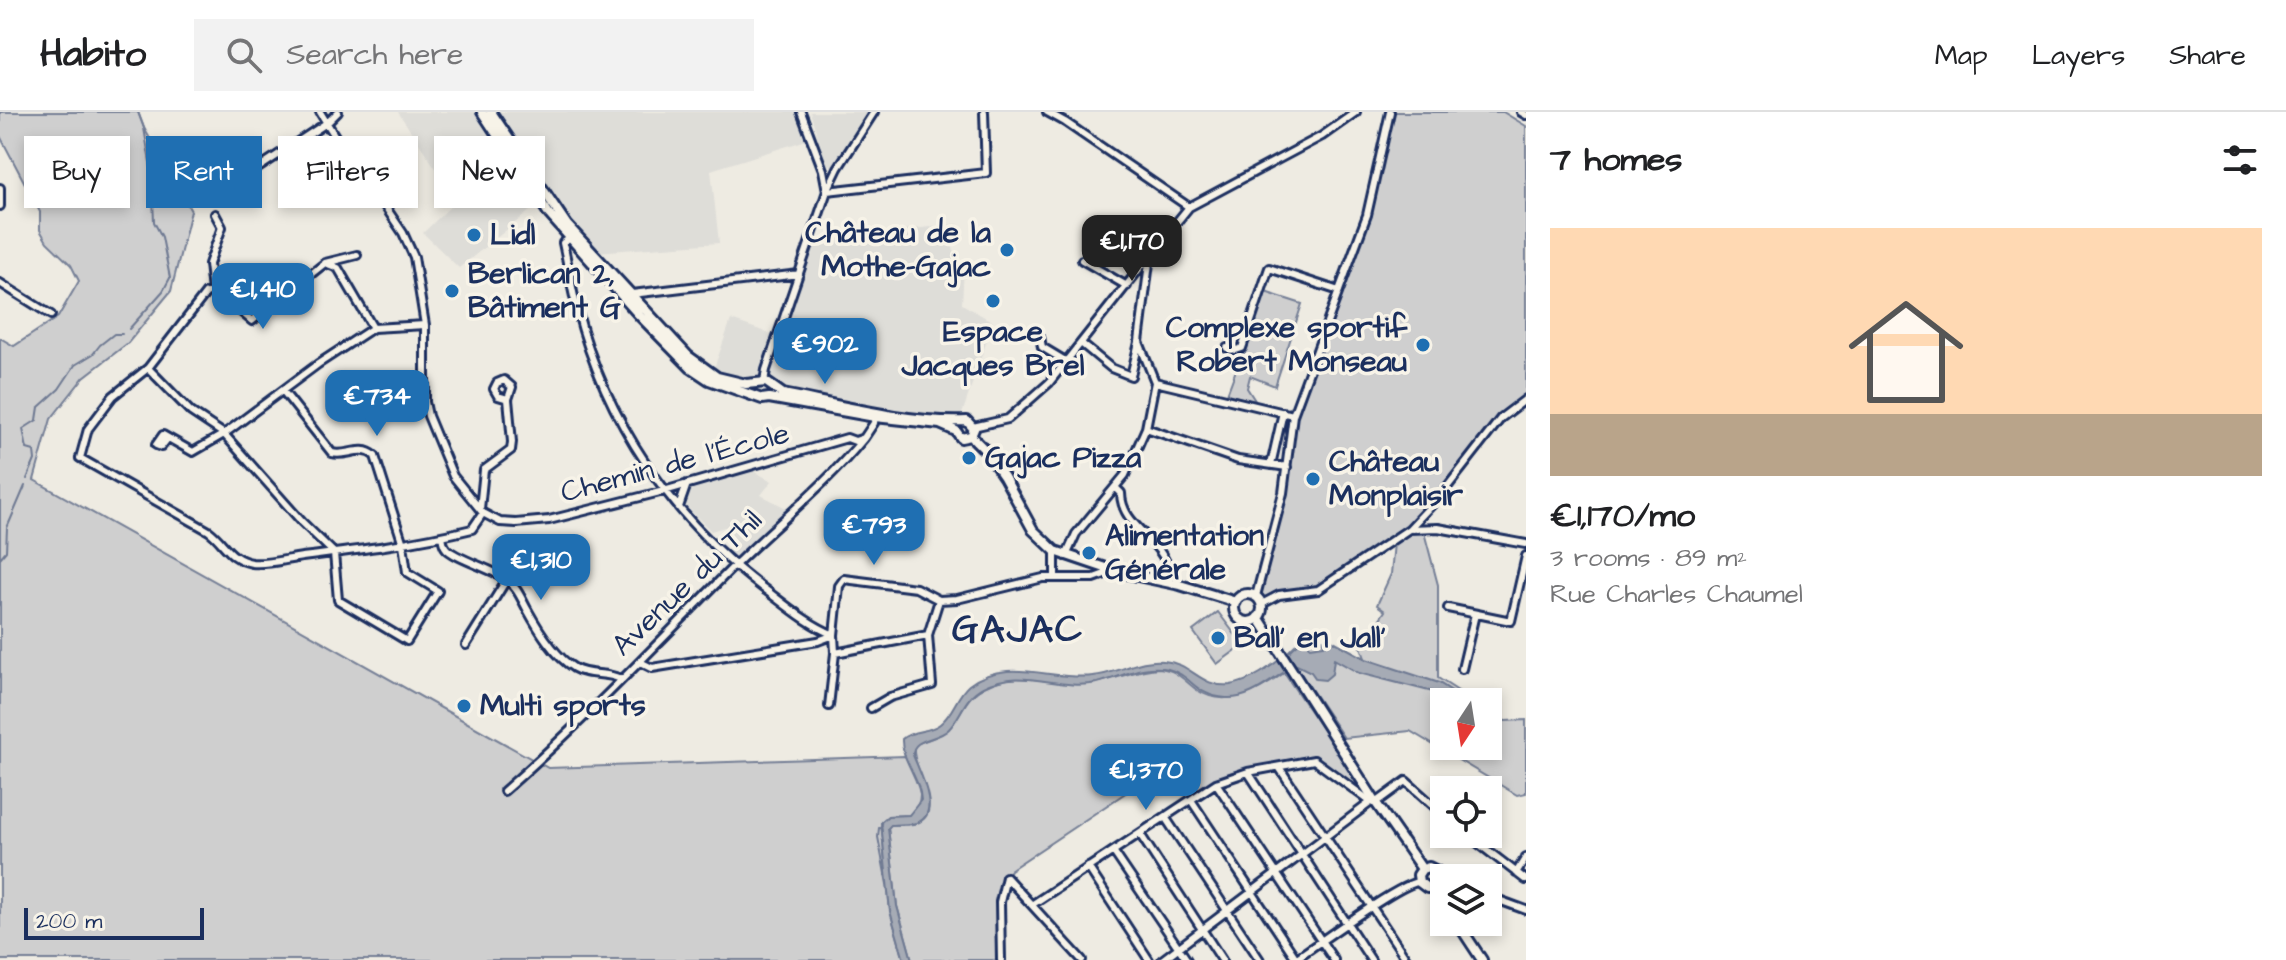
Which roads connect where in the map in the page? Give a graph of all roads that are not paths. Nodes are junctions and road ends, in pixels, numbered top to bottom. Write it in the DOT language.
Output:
graph roads {
  1 [pos="320,112"];
  2 [pos="338,112"];
  3 [pos="482,112"];
  4 [pos="491,112"];
  5 [pos="801,112"];
  6 [pos="874,112"];
  7 [pos="984,112"];
  8 [pos="1047,112"];
  9 [pos="1356,112"];
  10 [pos="1390,112"];
  11 [pos="1521,112"];
  12 [pos="1526,115"];
  13 [pos="328,122"];
  14 [pos="333,136"];
  15 [pos="262,165"];
  16 [pos="0,188"];
  17 [pos="827,191"];
  18 [pos="0,204"];
  19 [pos="1189,207"];
  20 [pos="386,208"];
  21 [pos="215,214"];
  22 [pos="569,239"];
  23 [pos="357,255"];
  24 [pos="1150,255"];
  25 [pos="1082,260"];
  26 [pos="325,263"];
  27 [pos="799,274"];
  28 [pos="0,283"];
  29 [pos="1127,286"];
  30 [pos="212,291"];
  31 [pos="1339,291"];
  32 [pos="630,295"];
  33 [pos="51,315"];
  34 [pos="425,325"];
  35 [pos="373,328"];
  36 [pos="1040,337"];
  37 [pos="1139,342"];
  38 [pos="1082,344"];
  39 [pos="1227,348"];
  40 [pos="1067,362"];
  41 [pos="148,368"];
  42 [pos="1155,382"];
  43 [pos="762,383"];
  44 [pos="283,391"];
  45 [pos="771,393"];
  46 [pos="757,395"];
  47 [pos="508,399"];
  48 [pos="1526,399"];
  49 [pos="1283,412"];
  50 [pos="875,414"];
  51 [pos="1293,415"];
  52 [pos="957,427"];
  53 [pos="1146,428"];
  54 [pos="972,432"];
  55 [pos="224,434"];
  56 [pos="168,438"];
  57 [pos="864,438"];
  58 [pos="1271,465"];
  59 [pos="1287,467"];
  60 [pos="687,484"];
  61 [pos="1115,487"];
  62 [pos="664,491"];
  63 [pos="679,507"];
  64 [pos="482,511"];
  65 [pos="1409,529"];
  66 [pos="442,536"];
  67 [pos="403,544"];
  68 [pos="1526,544"];
  69 [pos="1055,551"];
  70 [pos="334,553"];
  71 [pos="1066,556"];
  72 [pos="1526,556"];
  73 [pos="734,566"];
  74 [pos="1114,571"];
  75 [pos="1055,578"];
  76 [pos="507,579"];
  77 [pos="1169,583"];
  78 [pos="939,600"];
  79 [pos="1259,600"];
  80 [pos="1236,602"];
  81 [pos="1448,608"];
  82 [pos="1475,614"];
  83 [pos="1258,617"];
  84 [pos="834,635"];
  85 [pos="928,635"];
  86 [pos="466,645"];
  87 [pos="835,653"];
  88 [pos="640,662"];
  89 [pos="1462,669"];
  90 [pos="620,679"];
  91 [pos="829,706"];
  92 [pos="871,708"];
  93 [pos="1279,767"];
  94 [pos="1248,772"];
  95 [pos="1216,783"];
  96 [pos="504,791"];
  97 [pos="1191,800"];
  98 [pos="1374,802"];
  99 [pos="1430,802"];
  100 [pos="1165,817"];
  101 [pos="1140,834"];
  102 [pos="1326,837"];
  103 [pos="1484,848"];
  104 [pos="1113,851"];
  105 [pos="1301,855"];
  106 [pos="1526,857"];
  107 [pos="1088,867"];
  108 [pos="1430,867"];
  109 [pos="1422,869"];
  110 [pos="1276,873"];
  111 [pos="1516,873"];
  112 [pos="1526,880"];
  113 [pos="1419,882"];
  114 [pos="1430,888"];
  115 [pos="1252,892"];
  116 [pos="1502,902"];
  117 [pos="1033,904"];
  118 [pos="1372,908"];
  119 [pos="1227,911"];
  120 [pos="1525,911"];
  121 [pos="1348,924"];
  122 [pos="1202,929"];
  123 [pos="1466,936"];
  124 [pos="1322,941"];
  125 [pos="1178,947"];
  126 [pos="1296,959"];
  127 [pos="1001,960"];
  128 [pos="1082,960"];
  129 [pos="1149,960"];
  130 [pos="1162,960"];
  131 [pos="1187,960"];
  132 [pos="1222,960"];
  133 [pos="1260,960"];
  134 [pos="1334,960"];
  135 [pos="1371,960"];
  136 [pos="1407,960"];
  137 [pos="1482,960"];
  1 -- 13 [label="street"];
  2 -- 13 [label="street"];
  3 -- 22 [label="main road"];
  4 -- 32 [label="main road"];
  5 -- 17 [label="street"];
  6 -- 17 [label="street"];
  7 -- 17 [label="street"];
  8 -- 19 [label="street"];
  9 -- 19 [label="street"];
  10 -- 31 [label="street"];
  11 -- 12 [label="street"];
  13 -- 14 [label="street"];
  13 -- 15 [label="street"];
  16 -- 18 [label="street"];
  17 -- 27 [label="street"];
  19 -- 24 [label="street"];
  20 -- 34 [label="street"];
  21 -- 30 [label="street"];
  22 -- 46 [label="main road"];
  22 -- 62 [label="street"];
  23 -- 26 [label="street"];
  24 -- 29 [label="street"];
  24 -- 37 [label="street"];
  25 -- 29 [label="street"];
  26 -- 30 [label="street"];
  26 -- 35 [label="street"];
  27 -- 32 [label="street"];
  27 -- 43 [label="street"];
  28 -- 33 [label="street"];
  29 -- 38 [label="street"];
  30 -- 41 [label="street"];
  31 -- 39 [label="street"];
  31 -- 51 [label="street"];
  32 -- 43 [label="main road"];
  34 -- 35 [label="street"];
  34 -- 64 [label="street"];
  35 -- 44 [label="street"];
  36 -- 40 [label="street"];
  37 -- 38 [label="street"];
  37 -- 42 [label="street"];
  38 -- 40 [label="street"];
  40 -- 54 [label="street"];
  41 -- 55 [label="street"];
  41 -- 70 [label="street"];
  42 -- 49 [label="street"];
  42 -- 53 [label="street"];
  43 -- 45 [label="main road"];
  43 -- 46 [label="main road"];
  44 -- 55 [label="street"];
  44 -- 67 [label="street"];
  45 -- 46 [label="main road"];
  45 -- 50 [label="main road"];
  47 -- 64 [label="street"];
  48 -- 65 [label="street"];
  49 -- 51 [label="street"];
  49 -- 58 [label="street"];
  50 -- 52 [label="main road"];
  50 -- 57 [label="street"];
  51 -- 59 [label="street"];
  52 -- 54 [label="main road"];
  52 -- 54 [label="main road"];
  53 -- 58 [label="street"];
  53 -- 61 [label="street"];
  54 -- 69 [label="main road"];
  55 -- 56 [label="street"];
  55 -- 70 [label="street"];
  57 -- 60 [label="street, Chemin de l'École"];
  57 -- 73 [label="street, Avenue du Thil"];
  58 -- 59 [label="street"];
  59 -- 79 [label="street"];
  60 -- 62 [label="street, Chemin de l'École"];
  60 -- 63 [label="street"];
  61 -- 71 [label="street"];
  61 -- 77 [label="street"];
  62 -- 63 [label="street"];
  62 -- 64 [label="street, Chemin de l'École"];
  63 -- 73 [label="street"];
  64 -- 66 [label="street"];
  65 -- 68 [label="street"];
  65 -- 79 [label="street"];
  66 -- 67 [label="street"];
  66 -- 76 [label="street"];
  67 -- 70 [label="street"];
  67 -- 70 [label="street"];
  69 -- 71 [label="main road"];
  69 -- 75 [label="street"];
  71 -- 74 [label="main road"];
  72 -- 82 [label="street"];
  73 -- 84 [label="street"];
  73 -- 88 [label="street, Avenue du Thil"];
  74 -- 75 [label="street"];
  74 -- 77 [label="main road"];
  75 -- 78 [label="street"];
  76 -- 86 [label="street"];
  76 -- 90 [label="street"];
  77 -- 80 [label="main road"];
  78 -- 84 [label="street"];
  78 -- 85 [label="street"];
  79 -- 80 [label="main road"];
  79 -- 83 [label="main road"];
  80 -- 83 [label="main road"];
  81 -- 82 [label="street"];
  82 -- 89 [label="street"];
  83 -- 98 [label="main road"];
  84 -- 87 [label="street"];
  84 -- 88 [label="street"];
  85 -- 87 [label="street"];
  85 -- 92 [label="street"];
  87 -- 91 [label="street"];
  88 -- 90 [label="street, Avenue du Thil"];
  90 -- 96 [label="street, Avenue du Thil"];
  93 -- 94 [label="street"];
  93 -- 98 [label="street"];
  93 -- 102 [label="street"];
  94 -- 95 [label="street"];
  94 -- 105 [label="street"];
  95 -- 97 [label="street"];
  95 -- 110 [label="street"];
  97 -- 100 [label="street"];
  97 -- 115 [label="street"];
  98 -- 99 [label="street"];
  98 -- 102 [label="street"];
  98 -- 109 [label="main road"];
  100 -- 101 [label="street"];
  100 -- 119 [label="street"];
  101 -- 104 [label="street"];
  101 -- 122 [label="street"];
  102 -- 105 [label="street"];
  102 -- 118 [label="street"];
  103 -- 111 [label="street"];
  104 -- 107 [label="street"];
  104 -- 125 [label="street"];
  105 -- 110 [label="street"];
  105 -- 121 [label="street"];
  106 -- 111 [label="street"];
  107 -- 117 [label="street"];
  107 -- 129 [label="street"];
  108 -- 109 [label="main road"];
  109 -- 113 [label="main road"];
  110 -- 115 [label="street"];
  110 -- 124 [label="street"];
  111 -- 112 [label="street"];
  113 -- 114 [label="main road"];
  113 -- 118 [label="street"];
  115 -- 119 [label="street"];
  115 -- 126 [label="street"];
  116 -- 120 [label="street"];
  117 -- 127 [label="street"];
  117 -- 128 [label="street"];
  118 -- 121 [label="street"];
  118 -- 136 [label="street"];
  119 -- 122 [label="street"];
  119 -- 133 [label="street"];
  121 -- 124 [label="street"];
  121 -- 135 [label="street"];
  122 -- 125 [label="street"];
  122 -- 132 [label="street"];
  123 -- 137 [label="main road"];
  124 -- 126 [label="street"];
  124 -- 134 [label="street"];
  125 -- 130 [label="street"];
  125 -- 131 [label="street"];
}
